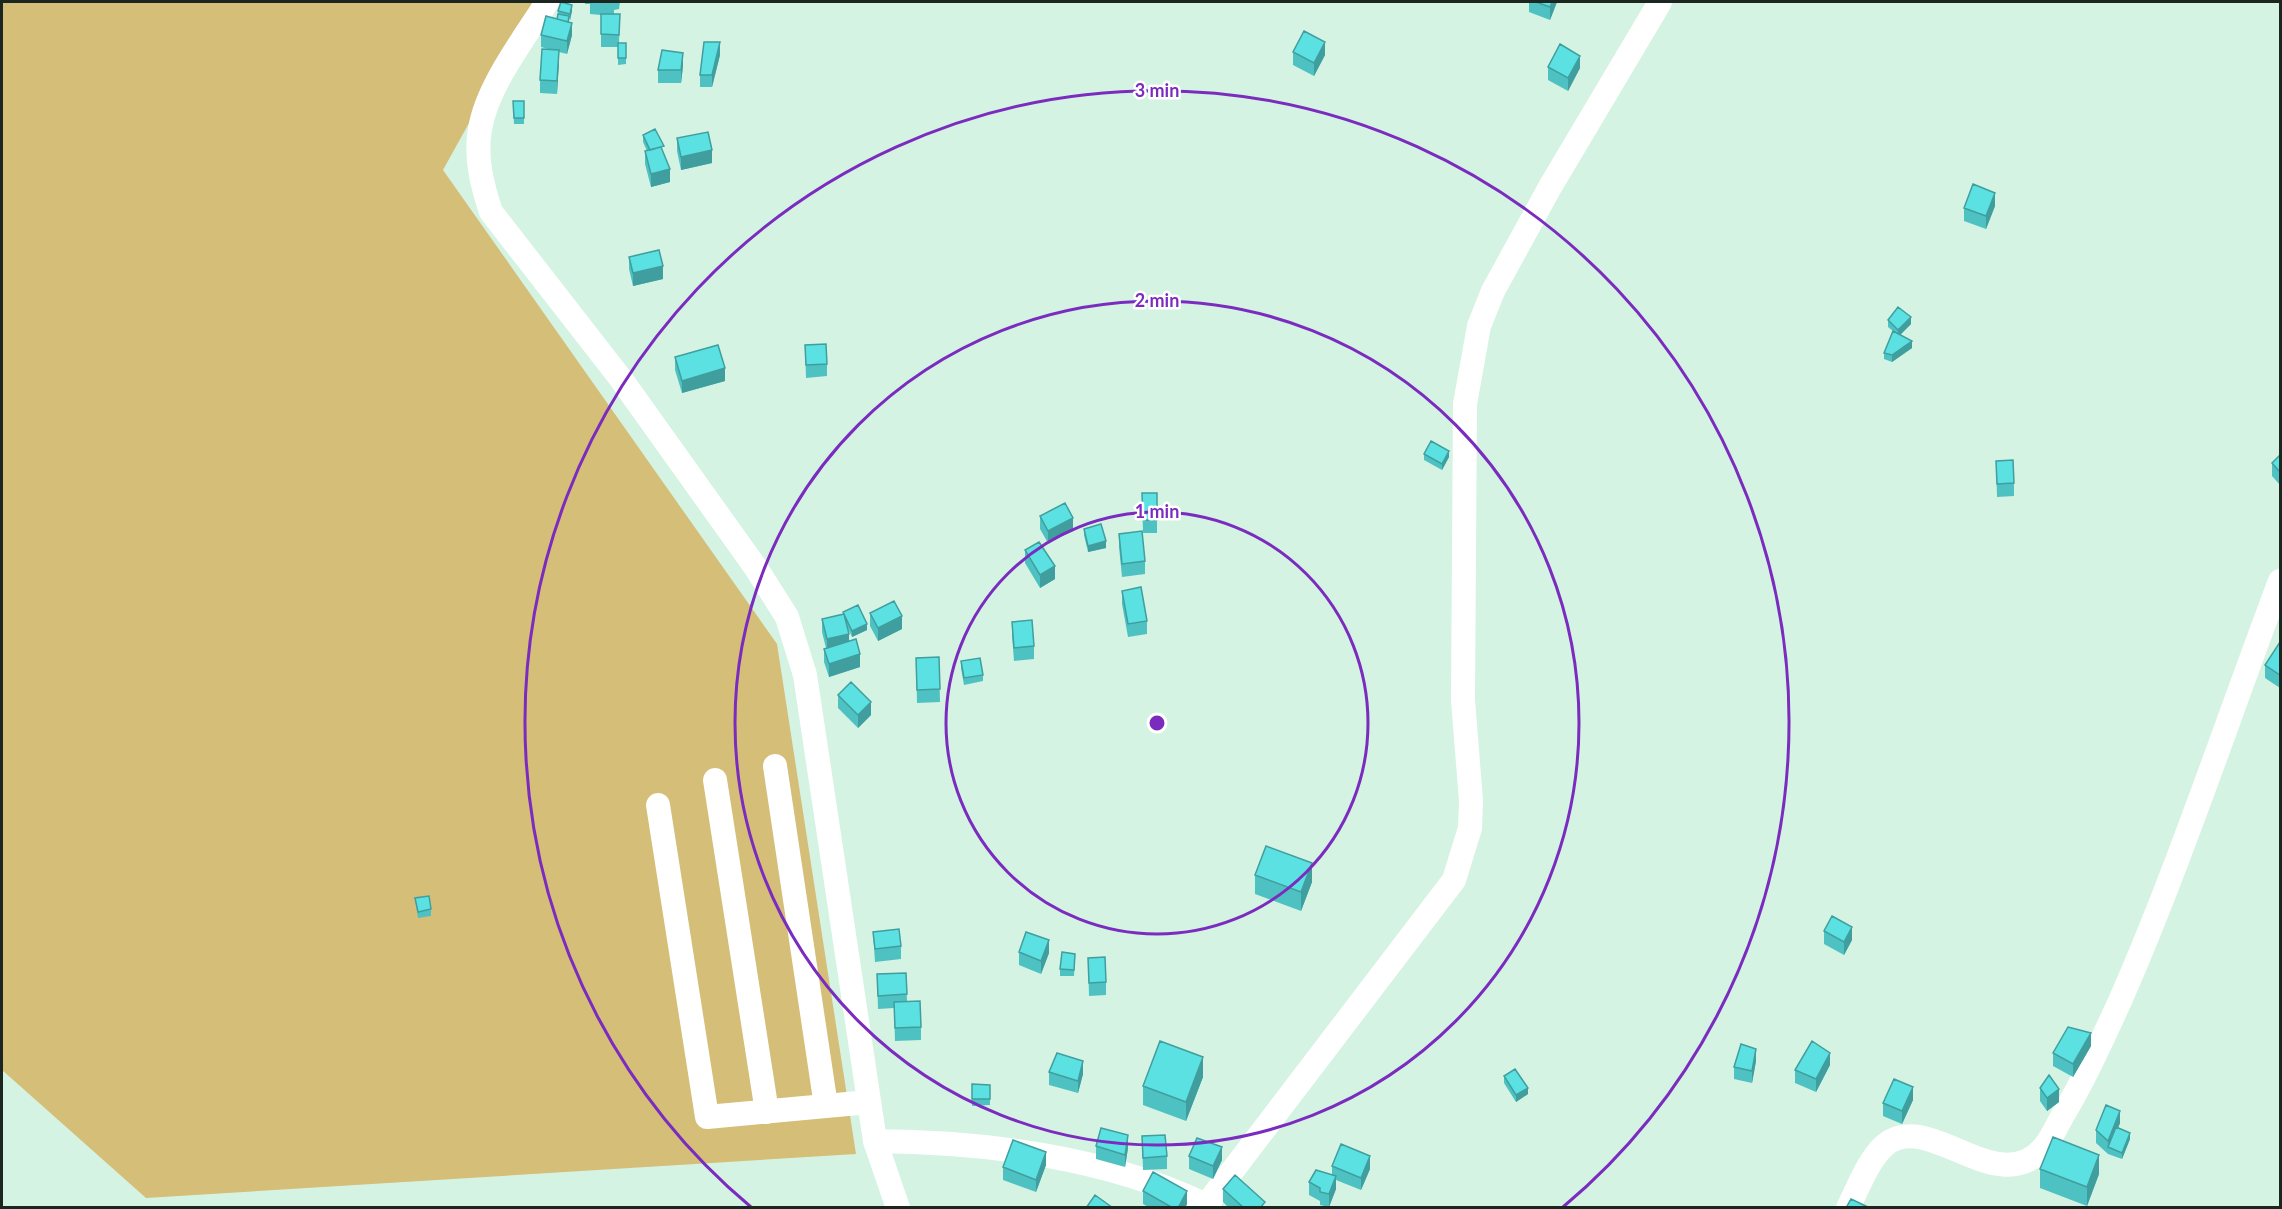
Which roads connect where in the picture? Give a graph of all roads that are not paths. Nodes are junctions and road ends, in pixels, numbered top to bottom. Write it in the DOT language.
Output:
graph roads {
  1 [pos="547,2"];
  2 [pos="1660,2"];
  3 [pos="2280,581"];
  4 [pos="775,766"];
  5 [pos="715,780"];
  6 [pos="658,805"];
  7 [pos="868,1102"];
  8 [pos="826,1106"];
  9 [pos="767,1112"];
  10 [pos="875,1141"];
  11 [pos="1205,1206"];
  12 [pos="898,1208"];
  13 [pos="1848,1208"];
  1 -- 7 [label="street"];
  2 -- 11 [label="street"];
  3 -- 13 [label="street"];
  4 -- 8 [label="street"];
  5 -- 9 [label="street"];
  6 -- 9 [label="street"];
  7 -- 8 [label="street"];
  7 -- 10 [label="street"];
  8 -- 9 [label="street"];
  10 -- 11 [label="street"];
  10 -- 12 [label="street"];
}
